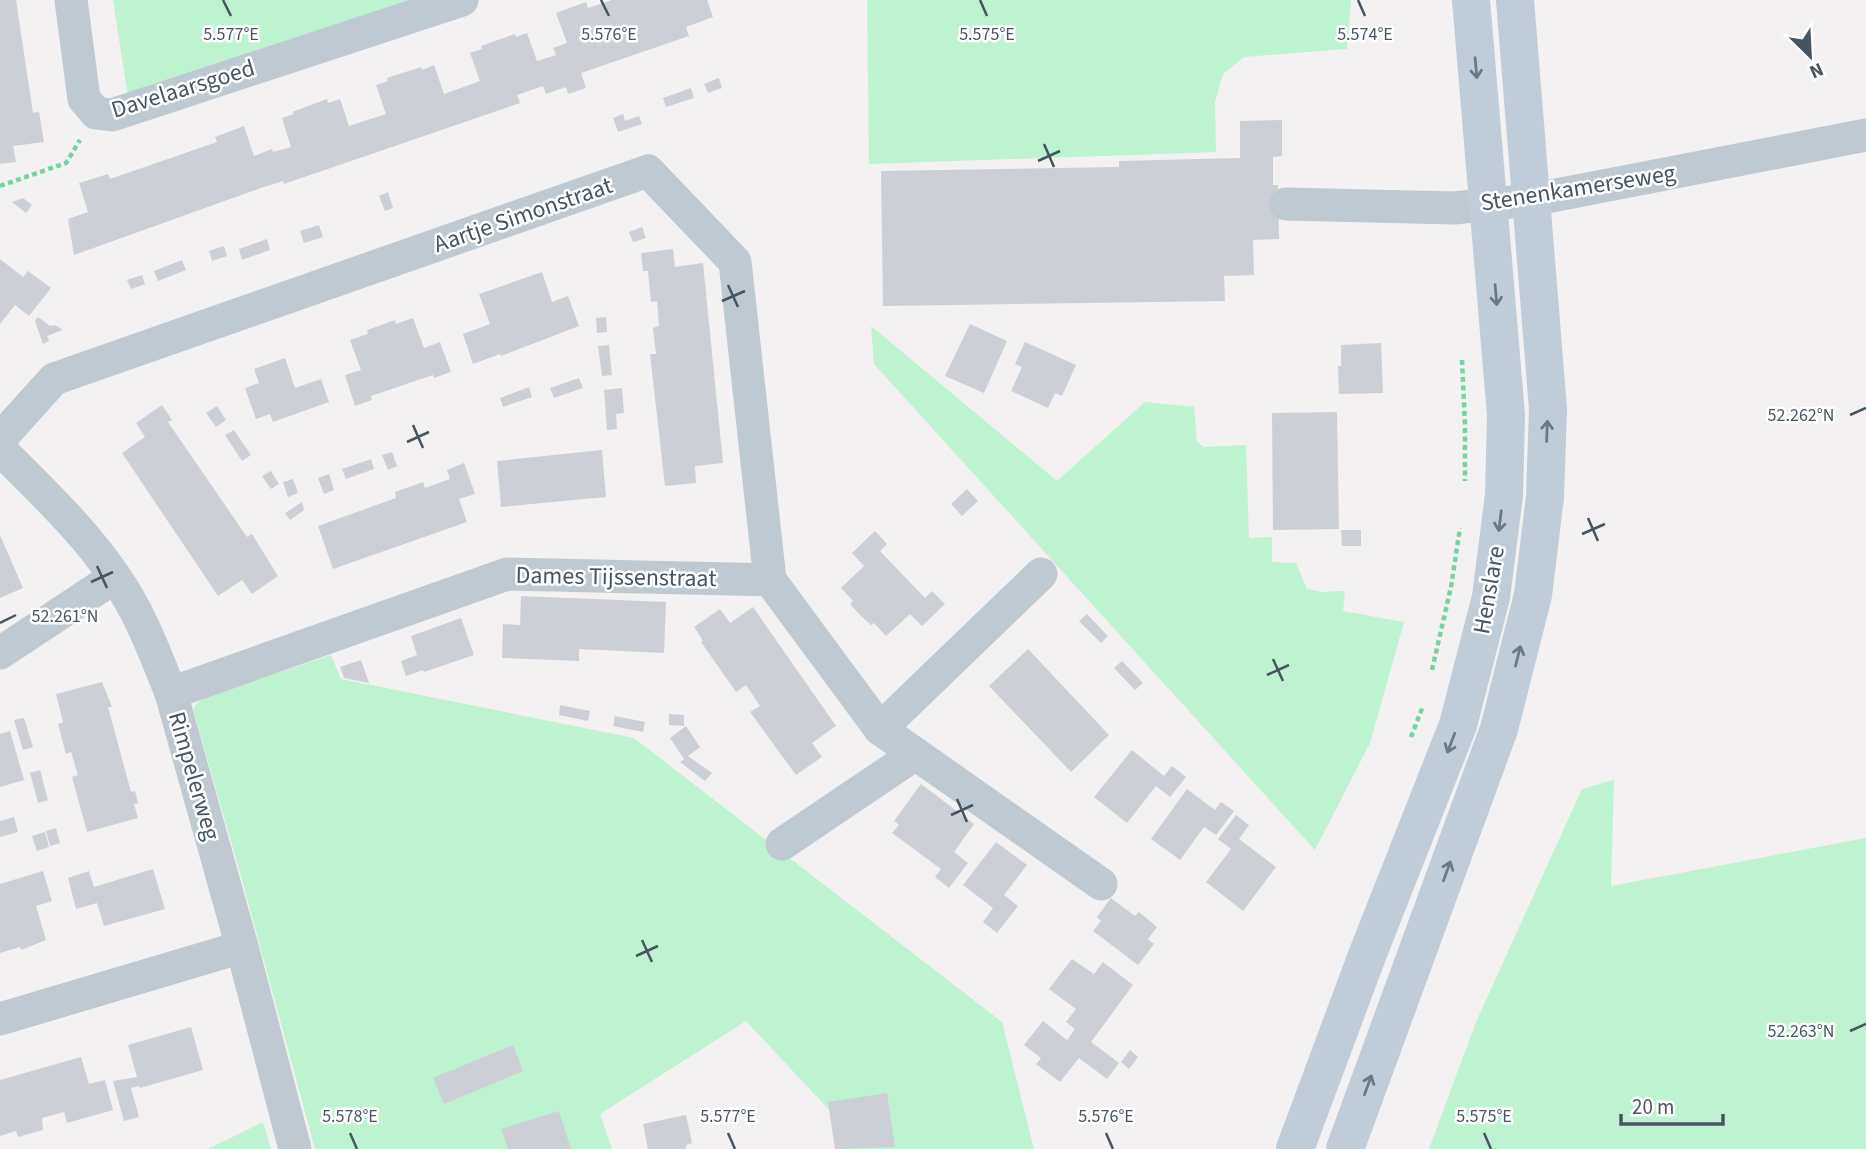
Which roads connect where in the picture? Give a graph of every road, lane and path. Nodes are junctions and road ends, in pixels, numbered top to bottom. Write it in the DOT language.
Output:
graph roads {
  1 [pos="71,0"];
  2 [pos="462,0"];
  3 [pos="1471,0"];
  4 [pos="1515,0"];
  5 [pos="96,113"];
  6 [pos="1866,135"];
  7 [pos="0,186"];
  8 [pos="1531,200"];
  9 [pos="1286,204"];
  10 [pos="1488,204"];
  11 [pos="1462,357"];
  12 [pos="0,439"];
  13 [pos="0,449"];
  14 [pos="1465,486"];
  15 [pos="1461,523"];
  16 [pos="1041,574"];
  17 [pos="115,577"];
  18 [pos="770,580"];
  19 [pos="0,653"];
  20 [pos="1430,676"];
  21 [pos="171,693"];
  22 [pos="1424,701"];
  23 [pos="880,729"];
  24 [pos="1410,740"];
  25 [pos="914,755"];
  26 [pos="782,844"];
  27 [pos="1101,884"];
  28 [pos="242,947"];
  29 [pos="0,1019"];
  30 [pos="295,1149"];
  31 [pos="1295,1149"];
  32 [pos="1345,1149"];
  1 -- 5 [label="street, Davelaarsgoed"];
  2 -- 5 [label="street, Davelaarsgoed"];
  3 -- 10 [label="street, Henslare, one-way"];
  4 -- 8 [label="street, Henslare"];
  5 -- 7 [label="path"];
  6 -- 8 [label="street, Stenenkamerseweg"];
  8 -- 10 [label="street, Stenenkamerseweg"];
  32 -- 8 [label="street, Henslare, one-way"];
  9 -- 10 [label="street, Stenenkamerseweg"];
  10 -- 31 [label="street, Henslare, one-way"];
  11 -- 14 [label="path"];
  12 -- 18 [label="street, Aartje Simonstraat"];
  13 -- 17 [label="street, Rimpelerweg"];
  15 -- 20 [label="path, Henslare"];
  16 -- 23 [label="street"];
  17 -- 19 [label="street"];
  17 -- 21 [label="street, Rimpelerweg"];
  18 -- 21 [label="street, Dames Tijssenstraat"];
  18 -- 23 [label="street"];
  21 -- 28 [label="street, Rimpelerweg"];
  22 -- 24 [label="path"];
  23 -- 25 [label="street"];
  25 -- 26 [label="street"];
  25 -- 27 [label="street"];
  28 -- 29 [label="street"];
  28 -- 30 [label="street, Rimpelerweg"];
}
